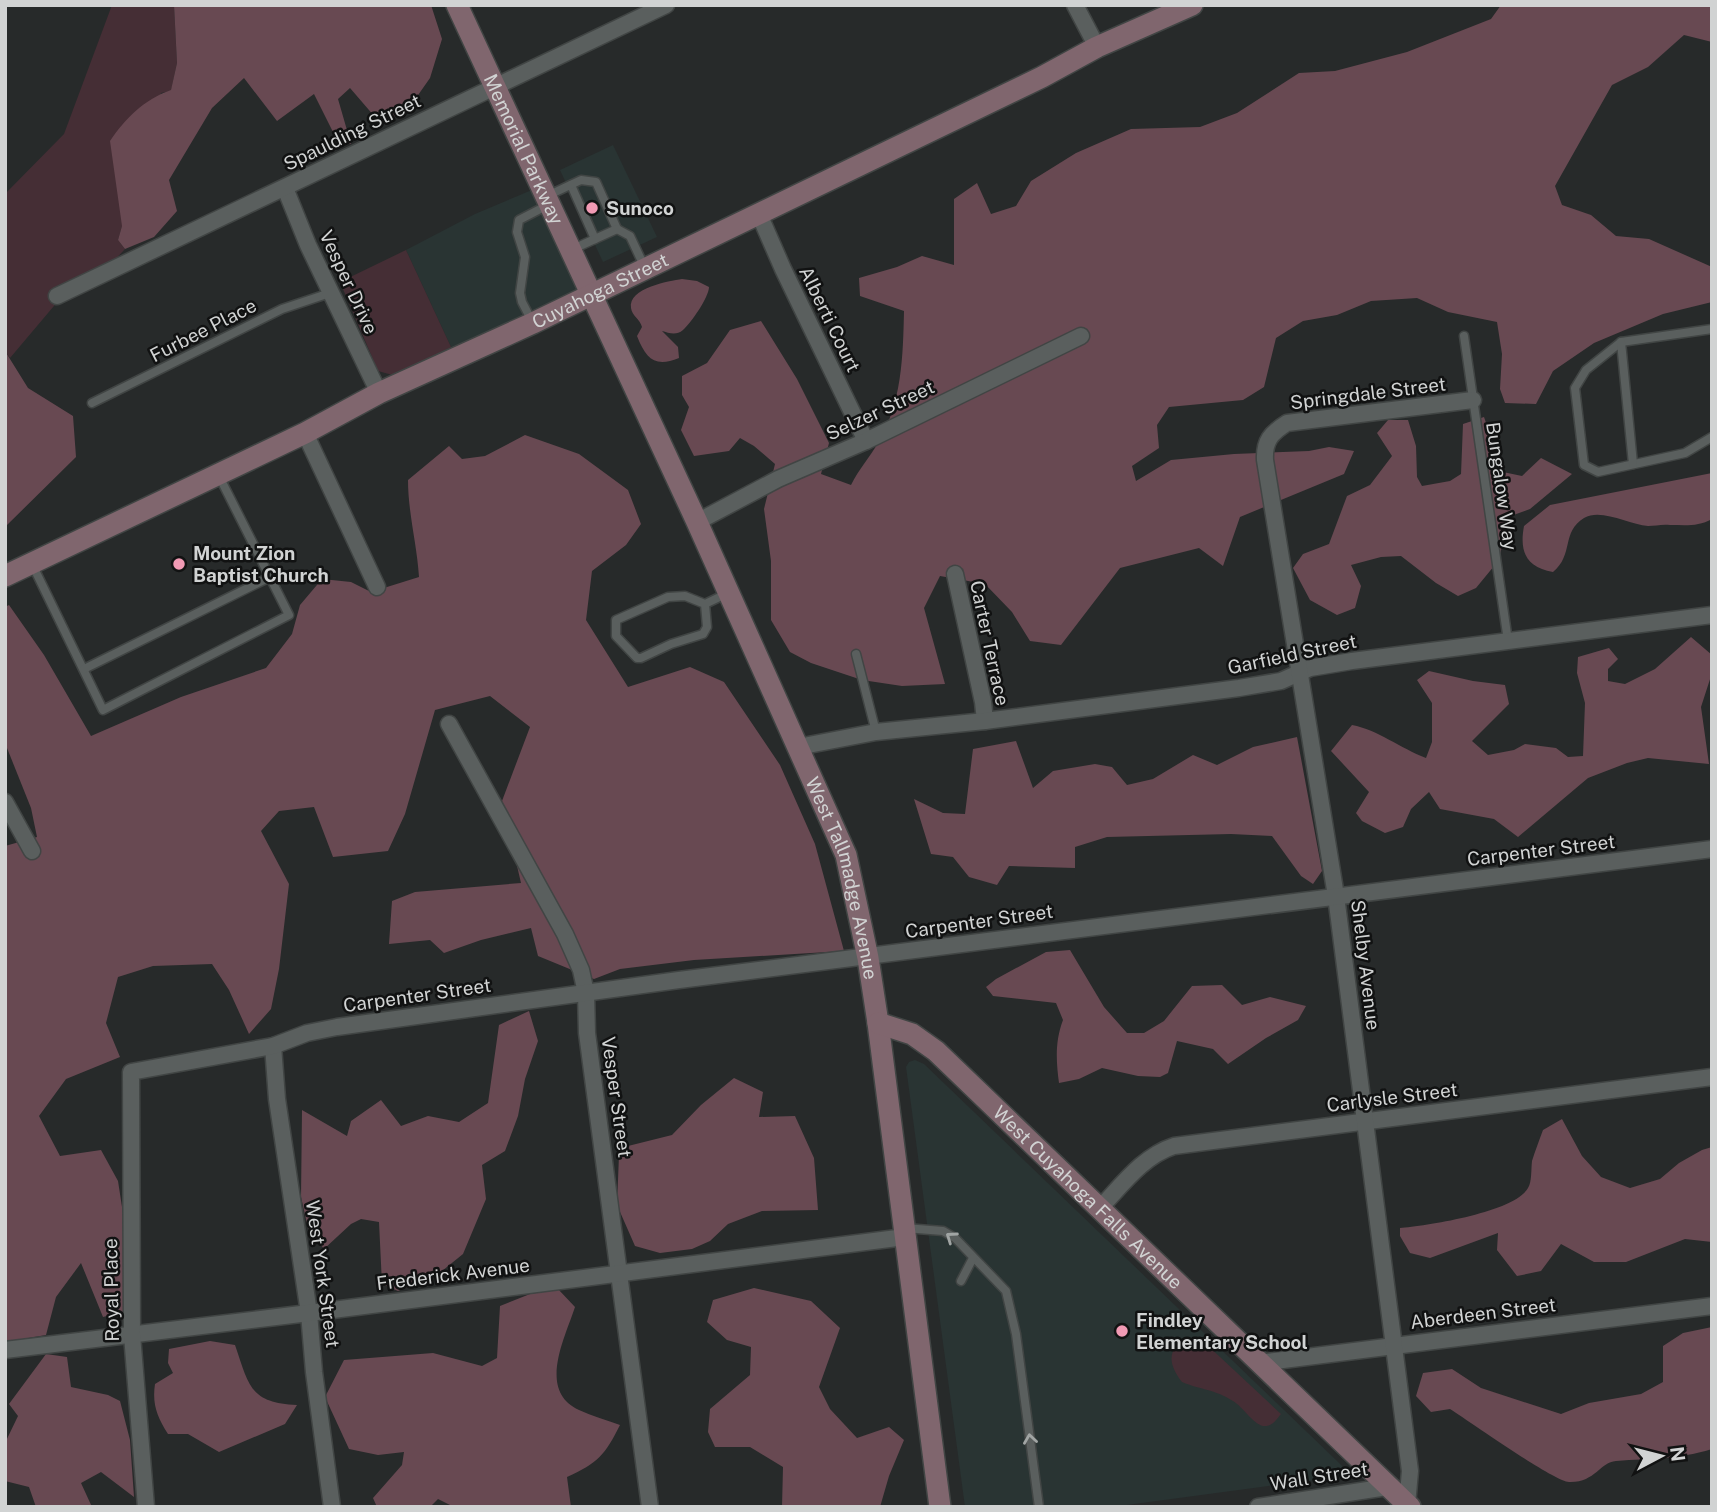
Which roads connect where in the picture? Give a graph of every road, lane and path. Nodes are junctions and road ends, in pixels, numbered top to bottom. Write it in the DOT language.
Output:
graph roads {
  1 [pos="457,5"];
  2 [pos="666,5"];
  3 [pos="1075,5"];
  4 [pos="1192,5"];
  5 [pos="1097,47"];
  6 [pos="495,88"];
  7 [pos="571,185"];
  8 [pos="285,188"];
  9 [pos="549,200"];
  10 [pos="759,214"];
  11 [pos="617,229"];
  12 [pos="595,239"];
  13 [pos="571,249"];
  14 [pos="645,268"];
  15 [pos="330,293"];
  16 [pos="592,293"];
  17 [pos="57,296"];
  18 [pos="533,323"];
  19 [pos="1712,329"];
  20 [pos="1081,335"];
  21 [pos="1464,336"];
  22 [pos="1621,342"];
  23 [pos="379,393"];
  24 [pos="1473,400"];
  25 [pos="92,403"];
  26 [pos="306,433"];
  27 [pos="1270,434"];
  28 [pos="1712,437"];
  29 [pos="866,440"];
  30 [pos="1633,464"];
  31 [pos="217,474"];
  32 [pos="697,522"];
  33 [pos="31,563"];
  34 [pos="955,574"];
  35 [pos="5,576"];
  36 [pos="270,577"];
  37 [pos="377,587"];
  38 [pos="729,593"];
  39 [pos="705,604"];
  40 [pos="1712,615"];
  41 [pos="1508,642"];
  42 [pos="856,654"];
  43 [pos="84,669"];
  44 [pos="1299,672"];
  45 [pos="985,721"];
  46 [pos="449,724"];
  47 [pos="876,733"];
  48 [pos="799,747"];
  49 [pos="5,802"];
  50 [pos="1712,849"];
  51 [pos="32,851"];
  52 [pos="1336,896"];
  53 [pos="868,958"];
  54 [pos="586,993"];
  55 [pos="878,1023"];
  56 [pos="273,1046"];
  57 [pos="131,1072"];
  58 [pos="1712,1077"];
  59 [pos="1365,1122"];
  60 [pos="1100,1208"];
  61 [pos="905,1232"];
  62 [pos="973,1258"];
  63 [pos="618,1274"];
  64 [pos="961,1281"];
  65 [pos="1712,1306"];
  66 [pos="309,1313"];
  67 [pos="132,1335"];
  68 [pos="1394,1346"];
  69 [pos="5,1350"];
  70 [pos="1259,1363"];
  71 [pos="1387,1487"];
  72 [pos="1339,1501"];
  73 [pos="1408,1506"];
  74 [pos="146,1507"];
  75 [pos="332,1507"];
  76 [pos="650,1507"];
  77 [pos="940,1507"];
  78 [pos="1039,1507"];
  79 [pos="1258,1507"];
  1 -- 6 [label="street, Memorial Parkway"];
  2 -- 6 [label="street, Spaulding Street"];
  3 -- 5 [label="street"];
  4 -- 5 [label="street, Cuyahoga Street"];
  5 -- 10 [label="street, Cuyahoga Street"];
  6 -- 8 [label="street, Spaulding Street"];
  6 -- 9 [label="street, Memorial Parkway"];
  7 -- 9 [label="lane"];
  7 -- 11 [label="lane"];
  7 -- 12 [label="lane"];
  8 -- 15 [label="street, Vesper Drive"];
  8 -- 17 [label="street, Spaulding Street"];
  9 -- 13 [label="street, Memorial Parkway"];
  9 -- 18 [label="lane"];
  10 -- 14 [label="street, Cuyahoga Street"];
  10 -- 29 [label="street, Alberti Court"];
  11 -- 12 [label="lane"];
  11 -- 14 [label="lane"];
  12 -- 13 [label="lane"];
  13 -- 16 [label="street, Memorial Parkway"];
  14 -- 16 [label="street, Cuyahoga Street"];
  15 -- 23 [label="street, Vesper Drive"];
  15 -- 25 [label="lane, Furbee Place"];
  16 -- 18 [label="street, Cuyahoga Street"];
  16 -- 32 [label="street, West Tallmadge Avenue"];
  18 -- 23 [label="street, Cuyahoga Street"];
  19 -- 22 [label="lane"];
  20 -- 29 [label="street, Selzer Street"];
  21 -- 24 [label="lane, Bungalow Way"];
  22 -- 30 [label="lane"];
  22 -- 30 [label="lane"];
  23 -- 26 [label="street, Cuyahoga Street"];
  24 -- 27 [label="street, Springdale Street"];
  24 -- 41 [label="lane, Bungalow Way"];
  26 -- 31 [label="street, Cuyahoga Street"];
  26 -- 37 [label="street"];
  27 -- 44 [label="street, Shelby Avenue"];
  28 -- 30 [label="lane"];
  29 -- 32 [label="street, Selzer Street"];
  31 -- 33 [label="street, Cuyahoga Street"];
  31 -- 36 [label="lane"];
  32 -- 38 [label="street, West Tallmadge Avenue"];
  33 -- 35 [label="street, Cuyahoga Street"];
  33 -- 43 [label="lane"];
  34 -- 45 [label="street, Carter Terrace"];
  36 -- 43 [label="lane"];
  36 -- 43 [label="lane"];
  38 -- 39 [label="lane"];
  38 -- 48 [label="street, West Tallmadge Avenue"];
  39 -- 39 [label="lane"];
  40 -- 41 [label="street, Garfield Street"];
  41 -- 44 [label="street, Garfield Street"];
  42 -- 47 [label="lane"];
  44 -- 45 [label="street, Garfield Street"];
  44 -- 52 [label="street, Shelby Avenue"];
  45 -- 47 [label="street, Garfield Street"];
  46 -- 54 [label="street, Vesper Street"];
  47 -- 48 [label="street, Garfield Street"];
  48 -- 53 [label="street, West Tallmadge Avenue"];
  49 -- 51 [label="street"];
  50 -- 52 [label="street, Carpenter Street"];
  52 -- 53 [label="street, Carpenter Street"];
  52 -- 59 [label="street, Shelby Avenue"];
  53 -- 54 [label="street, Carpenter Street"];
  53 -- 55 [label="street, West Tallmadge Avenue"];
  54 -- 56 [label="street, Carpenter Street"];
  54 -- 63 [label="street, Vesper Street"];
  55 -- 60 [label="street, West Cuyahoga Falls Avenue"];
  55 -- 61 [label="street, West Tallmadge Avenue"];
  56 -- 57 [label="street, Carpenter Street"];
  56 -- 66 [label="street, West York Street"];
  57 -- 67 [label="street, Royal Place"];
  58 -- 59 [label="street, Carlysle Street"];
  59 -- 60 [label="street, Carlysle Street"];
  59 -- 68 [label="street, Shelby Avenue"];
  60 -- 70 [label="street, West Cuyahoga Falls Avenue"];
  62 -- 61 [label="lane, one-way"];
  61 -- 63 [label="street, Frederick Avenue"];
  61 -- 77 [label="street, West Tallmadge Avenue"];
  62 -- 64 [label="lane"];
  78 -- 62 [label="lane, one-way"];
  63 -- 66 [label="street, Frederick Avenue"];
  63 -- 76 [label="street, Vesper Street"];
  65 -- 68 [label="street, Aberdeen Street"];
  66 -- 67 [label="street, Frederick Avenue"];
  66 -- 75 [label="street, West York Street"];
  67 -- 69 [label="street, Frederick Avenue"];
  67 -- 74 [label="street, Royal Place"];
  68 -- 70 [label="street, Aberdeen Street"];
  68 -- 73 [label="street, Shelby Avenue"];
  70 -- 71 [label="street, West Cuyahoga Falls Avenue"];
  71 -- 72 [label="street, Wall Street"];
  71 -- 73 [label="street, West Cuyahoga Falls Avenue"];
  72 -- 79 [label="street, Wall Street"];
}
